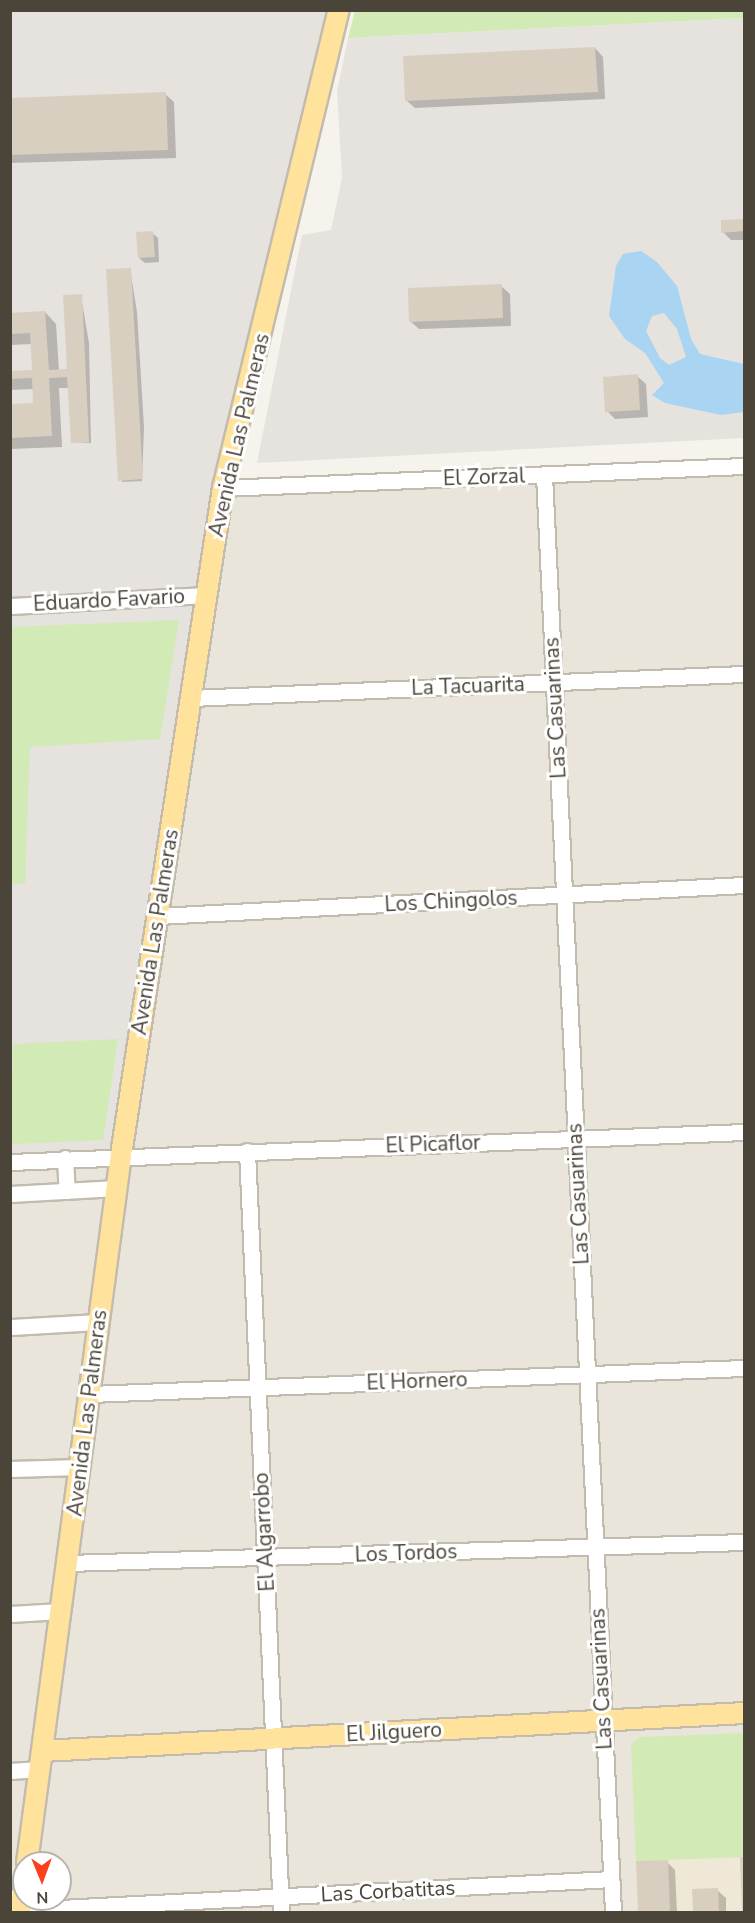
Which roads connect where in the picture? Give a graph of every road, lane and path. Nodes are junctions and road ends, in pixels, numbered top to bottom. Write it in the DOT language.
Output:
graph roads {
  1 [pos="339,10"];
  2 [pos="744,466"];
  3 [pos="544,475"];
  4 [pos="223,488"];
  5 [pos="207,594"];
  6 [pos="10,606"];
  7 [pos="744,674"];
  8 [pos="554,682"];
  9 [pos="191,698"];
  10 [pos="744,885"];
  11 [pos="564,895"];
  12 [pos="158,916"];
  13 [pos="744,1132"];
  14 [pos="575,1138"];
  15 [pos="247,1151"];
  16 [pos="121,1155"];
  17 [pos="65,1158"];
  18 [pos="10,1162"];
  19 [pos="117,1188"];
  20 [pos="68,1191"];
  21 [pos="10,1194"];
  22 [pos="99,1322"];
  23 [pos="10,1327"];
  24 [pos="744,1368"];
  25 [pos="586,1374"];
  26 [pos="257,1387"];
  27 [pos="90,1394"];
  28 [pos="80,1467"];
  29 [pos="10,1469"];
  30 [pos="744,1542"];
  31 [pos="595,1547"];
  32 [pos="265,1557"];
  33 [pos="68,1563"];
  34 [pos="61,1611"];
  35 [pos="10,1614"];
  36 [pos="744,1713"];
  37 [pos="603,1721"];
  38 [pos="273,1738"];
  39 [pos="41,1760"];
  40 [pos="10,1771"];
  41 [pos="29,1851"];
  42 [pos="611,1879"];
  43 [pos="280,1896"];
  44 [pos="72,1907"];
  45 [pos="281,1912"];
  46 [pos="613,1912"];
  1 -- 4 [label="main road, Avenida Las Palmeras"];
  2 -- 3 [label="street, El Zorzal"];
  3 -- 4 [label="street, El Zorzal"];
  3 -- 8 [label="street, Las Casuarinas"];
  4 -- 5 [label="main road, Avenida Las Palmeras"];
  5 -- 6 [label="street, Eduardo Favario"];
  5 -- 9 [label="main road, Avenida Las Palmeras"];
  7 -- 8 [label="street, La Tacuarita"];
  8 -- 9 [label="street, La Tacuarita"];
  8 -- 11 [label="street, Las Casuarinas"];
  9 -- 12 [label="main road, Avenida Las Palmeras"];
  10 -- 11 [label="street, Los Chingolos"];
  11 -- 12 [label="street, Los Chingolos"];
  11 -- 14 [label="street, Las Casuarinas"];
  12 -- 16 [label="main road, Avenida Las Palmeras"];
  13 -- 14 [label="street, El Picaflor"];
  14 -- 15 [label="street, El Picaflor"];
  14 -- 25 [label="street, Las Casuarinas"];
  15 -- 16 [label="street, El Picaflor"];
  15 -- 26 [label="street, El Algarrobo"];
  16 -- 17 [label="street, El Picaflor"];
  16 -- 19 [label="main road, Avenida Las Palmeras"];
  17 -- 18 [label="street, El Picaflor"];
  17 -- 20 [label="street"];
  19 -- 20 [label="street"];
  19 -- 22 [label="main road, Avenida Las Palmeras"];
  20 -- 21 [label="street"];
  22 -- 23 [label="street"];
  22 -- 27 [label="main road, Avenida Las Palmeras"];
  24 -- 25 [label="street, El Hornero"];
  25 -- 26 [label="street, El Hornero"];
  25 -- 31 [label="street, Las Casuarinas"];
  26 -- 27 [label="street, El Hornero"];
  26 -- 32 [label="street, El Algarrobo"];
  27 -- 28 [label="main road, Avenida Las Palmeras"];
  28 -- 29 [label="street"];
  28 -- 33 [label="main road, Avenida Las Palmeras"];
  30 -- 31 [label="street, Los Tordos"];
  31 -- 32 [label="street, Los Tordos"];
  31 -- 37 [label="street, Las Casuarinas"];
  32 -- 33 [label="street, Los Tordos"];
  32 -- 38 [label="street, El Algarrobo"];
  33 -- 34 [label="main road, Avenida Las Palmeras"];
  34 -- 35 [label="street"];
  34 -- 39 [label="main road, Avenida Las Palmeras"];
  36 -- 37 [label="main road, El Jilguero"];
  37 -- 38 [label="main road, El Jilguero"];
  37 -- 42 [label="street, Las Casuarinas"];
  38 -- 39 [label="main road, El Jilguero"];
  38 -- 43 [label="street, El Algarrobo"];
  39 -- 40 [label="street"];
  39 -- 41 [label="main road, Avenida Las Palmeras"];
  42 -- 43 [label="street, Las Corbatitas"];
  42 -- 46 [label="street, Las Casuarinas"];
  43 -- 44 [label="street, Las Corbatitas"];
  43 -- 45 [label="street, El Algarrobo"];
}
